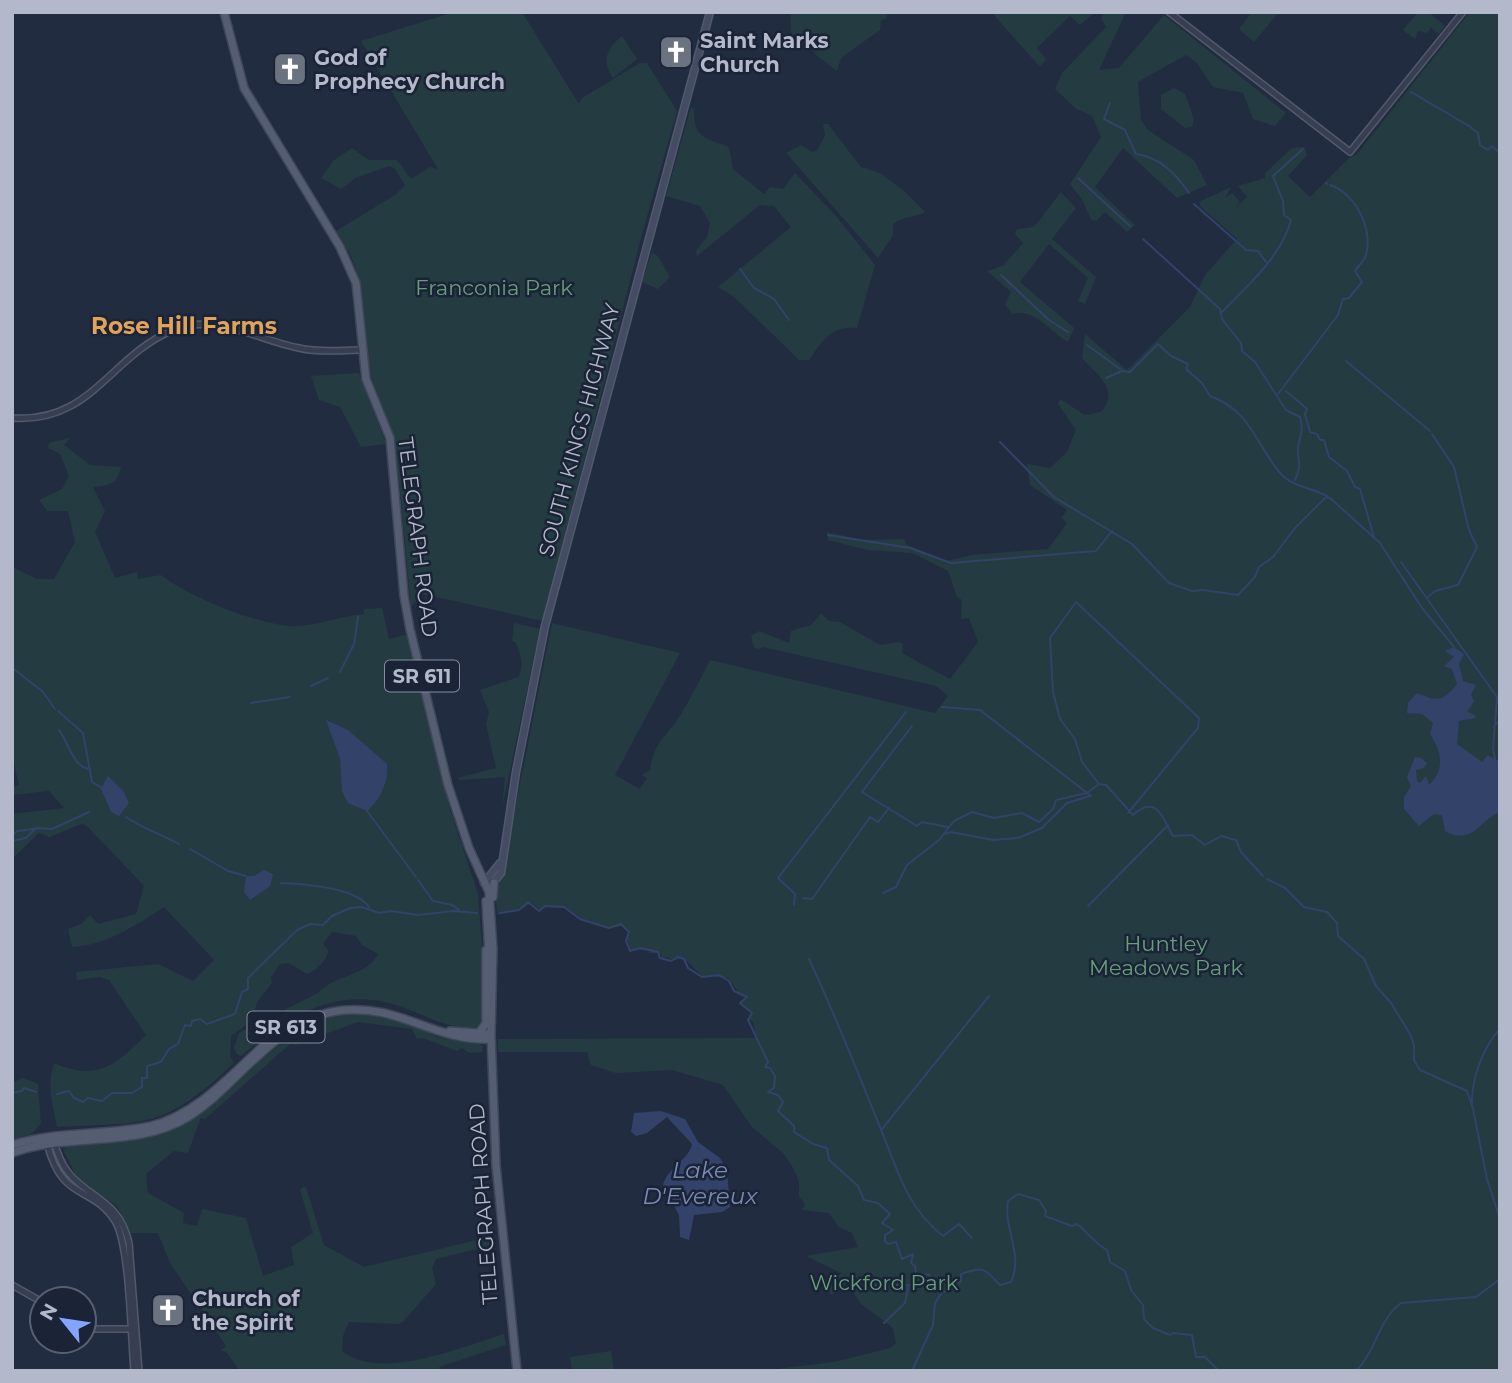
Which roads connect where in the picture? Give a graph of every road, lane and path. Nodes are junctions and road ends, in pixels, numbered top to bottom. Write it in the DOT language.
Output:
graph roads {
  1 [pos="224,12"];
  2 [pos="710,12"];
  3 [pos="1169,12"];
  4 [pos="1463,12"];
  5 [pos="363,350"];
  6 [pos="12,418"];
  7 [pos="501,862"];
  8 [pos="484,883"];
  9 [pos="494,883"];
  10 [pos="484,894"];
  11 [pos="493,915"];
  12 [pos="477,1034"];
  13 [pos="491,1036"];
  14 [pos="242,1064"];
  15 [pos="214,1098"];
  16 [pos="50,1138"];
  17 [pos="12,1145"];
  18 [pos="12,1153"];
  19 [pos="98,1329"];
  20 [pos="134,1329"];
  21 [pos="137,1371"];
  22 [pos="517,1371"];
  1 -- 5 [label="main road, TELEGRAPH ROAD / SR 611"];
  2 -- 7 [label="main road, SOUTH KINGS HIGHWAY"];
  3 -- 4 [label="street"];
  5 -- 6 [label="street"];
  5 -- 8 [label="main road, TELEGRAPH ROAD / SR 611"];
  7 -- 8 [label="main road, SOUTH KINGS HIGHWAY"];
  7 -- 9 [label="main road, SOUTH KINGS HIGHWAY"];
  8 -- 9 [label="main road"];
  8 -- 10 [label="main road, TELEGRAPH ROAD / SR 611"];
  8 -- 11 [label="main road, TELEGRAPH ROAD / SR 611"];
  9 -- 11 [label="main road"];
  10 -- 12 [label="main road"];
  10 -- 13 [label="main road, TELEGRAPH ROAD / SR 611"];
  11 -- 13 [label="main road, TELEGRAPH ROAD / SR 611"];
  12 -- 13 [label="main road, SR 613"];
  12 -- 14 [label="main road, SR 613"];
  13 -- 15 [label="main road, SR 613"];
  13 -- 22 [label="main road, TELEGRAPH ROAD / SR 611"];
  14 -- 15 [label="main road"];
  14 -- 16 [label="main road, SR 613"];
  15 -- 16 [label="main road, SR 613"];
  16 -- 17 [label="main road, SR 613"];
  16 -- 18 [label="main road, SR 613"];
  16 -- 20 [label="street"];
  19 -- 20 [label="street"];
  20 -- 21 [label="street"];
}
